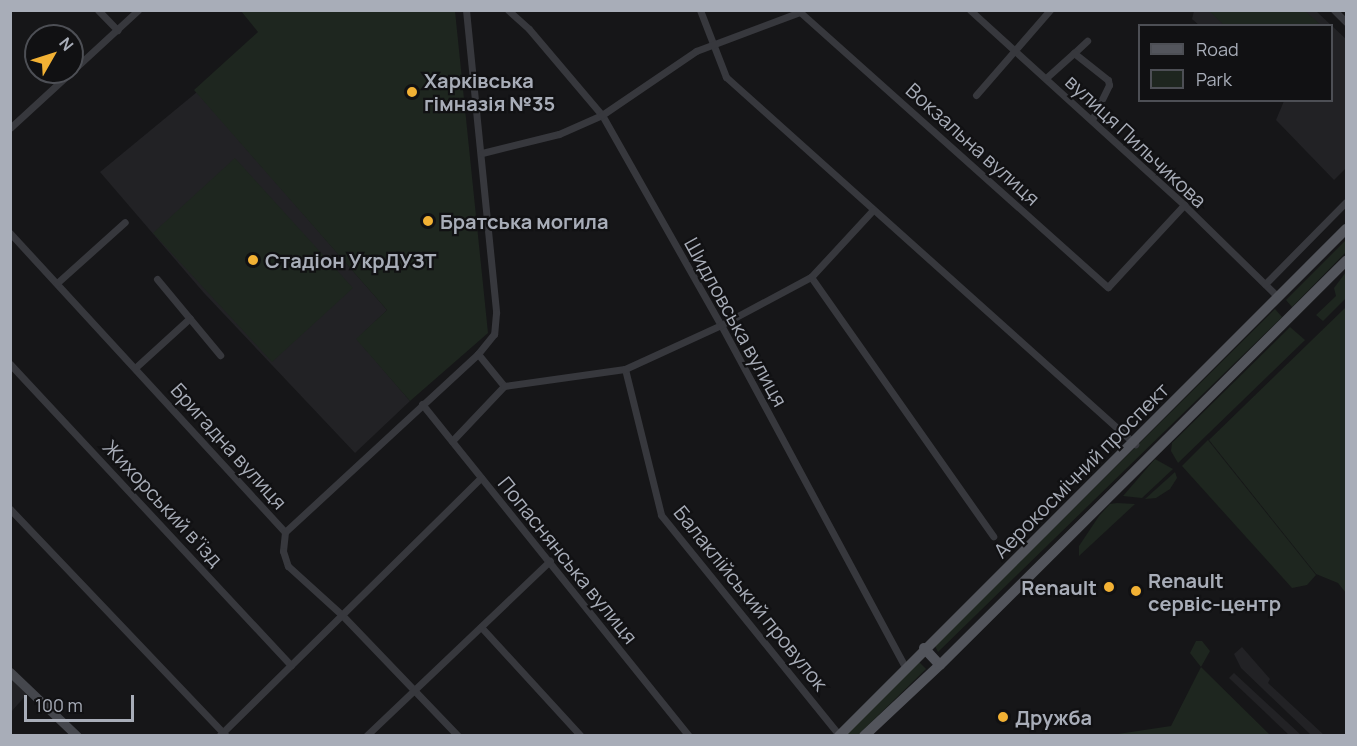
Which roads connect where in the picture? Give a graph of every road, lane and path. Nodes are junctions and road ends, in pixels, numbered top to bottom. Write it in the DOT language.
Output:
graph roads {
  1 [pos="98,10"];
  2 [pos="138,10"];
  3 [pos="466,10"];
  4 [pos="508,10"];
  5 [pos="700,10"];
  6 [pos="970,10"];
  7 [pos="1050,10"];
  8 [pos="1334,10"];
  9 [pos="800,11"];
  10 [pos="1347,22"];
  11 [pos="117,30"];
  12 [pos="1087,41"];
  13 [pos="714,45"];
  14 [pos="1016,51"];
  15 [pos="1074,53"];
  16 [pos="84,61"];
  17 [pos="1046,78"];
  18 [pos="59,84"];
  19 [pos="976,95"];
  20 [pos="602,115"];
  21 [pos="1092,120"];
  22 [pos="10,128"];
  23 [pos="482,153"];
  24 [pos="1347,202"];
  25 [pos="1184,205"];
  26 [pos="873,210"];
  27 [pos="125,222"];
  28 [pos="1347,230"];
  29 [pos="10,233"];
  30 [pos="1347,261"];
  31 [pos="811,277"];
  32 [pos="157,279"];
  33 [pos="57,283"];
  34 [pos="1265,284"];
  35 [pos="1278,297"];
  36 [pos="190,318"];
  37 [pos="721,325"];
  38 [pos="478,354"];
  39 [pos="220,355"];
  40 [pos="10,364"];
  41 [pos="135,368"];
  42 [pos="625,369"];
  43 [pos="504,386"];
  44 [pos="422,404"];
  45 [pos="452,441"];
  46 [pos="1136,444"];
  47 [pos="481,478"];
  48 [pos="10,509"];
  49 [pos="285,532"];
  50 [pos="993,536"];
  51 [pos="550,561"];
  52 [pos="342,615"];
  53 [pos="481,627"];
  54 [pos="924,648"];
  55 [pos="291,665"];
  56 [pos="940,665"];
  57 [pos="906,669"];
  58 [pos="10,672"];
  59 [pos="414,690"];
  60 [pos="222,734"];
  61 [pos="77,735"];
  62 [pos="366,735"];
  63 [pos="458,735"];
  64 [pos="581,735"];
  65 [pos="689,735"];
  66 [pos="839,735"];
  67 [pos="864,735"];
  1 -- 11 [label="street"];
  2 -- 11 [label="street"];
  3 -- 23 [label="street"];
  4 -- 20 [label="street, Шидловська вулиця"];
  5 -- 13 [label="street"];
  6 -- 14 [label="street, вулиця Пильчикова"];
  7 -- 14 [label="street"];
  8 -- 10 [label="street"];
  9 -- 13 [label="street, Вокзальна вулиця"];
  9 -- 25 [label="street, Вокзальна вулиця"];
  11 -- 16 [label="street"];
  12 -- 15 [label="street"];
  13 -- 20 [label="street, Вокзальна вулиця"];
  13 -- 26 [label="street"];
  14 -- 17 [label="street, вулиця Пильчикова"];
  14 -- 19 [label="street"];
  15 -- 17 [label="street"];
  15 -- 21 [label="street"];
  17 -- 21 [label="street, вулиця Пильчикова"];
  18 -- 22 [label="street"];
  20 -- 23 [label="street, Вокзальна вулиця"];
  20 -- 37 [label="street, Шидловська вулиця"];
  21 -- 25 [label="street, вулиця Пильчикова"];
  23 -- 38 [label="street"];
  24 -- 34 [label="street"];
  25 -- 34 [label="street, вулиця Пильчикова"];
  26 -- 31 [label="street"];
  26 -- 46 [label="street"];
  27 -- 33 [label="street"];
  28 -- 35 [label="main road, Аерокосмічний проспект"];
  29 -- 33 [label="street, Бригадна вулиця"];
  30 -- 56 [label="main road, Аерокосмічний проспект"];
  31 -- 37 [label="street"];
  31 -- 50 [label="street"];
  32 -- 36 [label="street"];
  33 -- 41 [label="street, Бригадна вулиця"];
  34 -- 35 [label="street, вулиця Пильчикова"];
  35 -- 46 [label="main road, Аерокосмічний проспект"];
  36 -- 39 [label="street"];
  36 -- 41 [label="street"];
  37 -- 42 [label="street"];
  37 -- 57 [label="street, Шидловська вулиця"];
  38 -- 43 [label="street"];
  38 -- 44 [label="street"];
  40 -- 55 [label="street, Жихорський в’їзд"];
  41 -- 49 [label="street, Бригадна вулиця"];
  42 -- 43 [label="street"];
  42 -- 66 [label="street, Балаклійський провулок"];
  43 -- 45 [label="street"];
  44 -- 45 [label="street, Попаснянська вулиця"];
  44 -- 49 [label="street"];
  45 -- 47 [label="street, Попаснянська вулиця"];
  46 -- 54 [label="main road, Аерокосмічний проспект"];
  47 -- 51 [label="street, Попаснянська вулиця"];
  47 -- 52 [label="street"];
  48 -- 60 [label="street"];
  49 -- 52 [label="street, Бригадна вулиця"];
  51 -- 53 [label="street"];
  51 -- 65 [label="street, Попаснянська вулиця"];
  52 -- 55 [label="street"];
  52 -- 59 [label="street, Бригадна вулиця"];
  53 -- 59 [label="street"];
  53 -- 64 [label="street"];
  54 -- 56 [label="main road"];
  54 -- 57 [label="main road, Аерокосмічний проспект"];
  55 -- 60 [label="street"];
  56 -- 67 [label="main road, Аерокосмічний проспект"];
  57 -- 66 [label="main road, Аерокосмічний проспект"];
  58 -- 61 [label="main road"];
  59 -- 62 [label="street"];
  59 -- 63 [label="street, Бригадна вулиця"];
}
